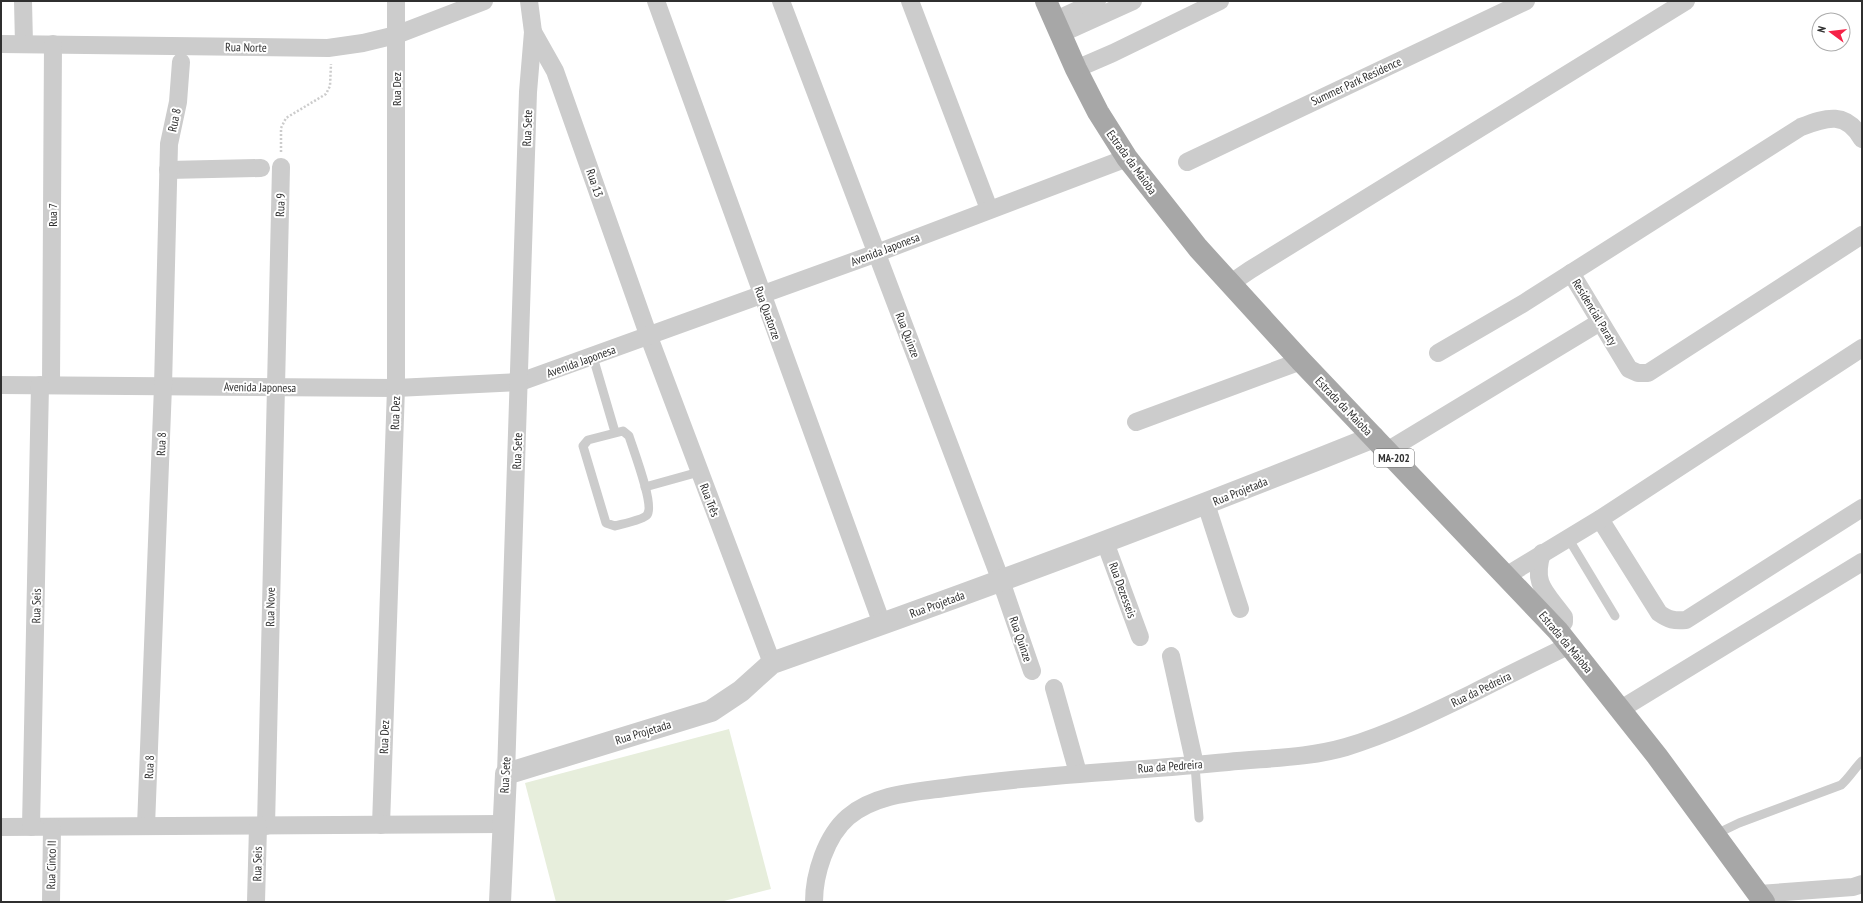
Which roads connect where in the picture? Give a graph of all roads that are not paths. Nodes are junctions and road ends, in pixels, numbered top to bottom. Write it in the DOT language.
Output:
graph roads {
  1 [pos="23,1"];
  2 [pos="396,1"];
  3 [pos="484,1"];
  4 [pos="529,1"];
  5 [pos="656,1"];
  6 [pos="781,1"];
  7 [pos="910,1"];
  8 [pos="1046,1"];
  9 [pos="1133,1"];
  10 [pos="1220,1"];
  11 [pos="1526,1"];
  12 [pos="1686,1"];
  13 [pos="1093,3"];
  14 [pos="1057,28"];
  15 [pos="533,32"];
  16 [pos="396,35"];
  17 [pos="1,44"];
  18 [pos="24,44"];
  19 [pos="53,44"];
  20 [pos="181,62"];
  21 [pos="1076,69"];
  22 [pos="1862,139"];
  23 [pos="1127,158"];
  24 [pos="1187,162"];
  25 [pos="281,166"];
  26 [pos="260,168"];
  27 [pos="168,170"];
  28 [pos="989,209"];
  29 [pos="1862,235"];
  30 [pos="877,253"];
  31 [pos="1571,273"];
  32 [pos="1231,283"];
  33 [pos="761,294"];
  34 [pos="1600,322"];
  35 [pos="649,337"];
  36 [pos="1862,348"];
  37 [pos="1438,353"];
  38 [pos="593,357"];
  39 [pos="1301,361"];
  40 [pos="520,382"];
  41 [pos="1,385"];
  42 [pos="46,385"];
  43 [pos="163,386"];
  44 [pos="275,388"];
  45 [pos="396,388"];
  46 [pos="1136,422"];
  47 [pos="614,432"];
  48 [pos="1380,444"];
  49 [pos="699,472"];
  50 [pos="645,487"];
  51 [pos="1206,504"];
  52 [pos="1862,508"];
  53 [pos="1600,518"];
  54 [pos="1568,538"];
  55 [pos="1105,542"];
  56 [pos="1542,553"];
  57 [pos="1862,562"];
  58 [pos="1506,576"];
  59 [pos="1001,581"];
  60 [pos="1240,608"];
  61 [pos="1615,616"];
  62 [pos="882,624"];
  63 [pos="1140,637"];
  64 [pos="1564,638"];
  65 [pos="1171,656"];
  66 [pos="772,663"];
  67 [pos="1032,671"];
  68 [pos="1054,688"];
  69 [pos="1621,709"];
  70 [pos="1862,761"];
  71 [pos="1195,765"];
  72 [pos="1078,773"];
  73 [pos="506,774"];
  74 [pos="1199,818"];
  75 [pos="502,824"];
  76 [pos="381,825"];
  77 [pos="146,826"];
  78 [pos="262,826"];
  79 [pos="1,827"];
  80 [pos="31,827"];
  81 [pos="52,827"];
  82 [pos="1714,835"];
  83 [pos="1859,887"];
  84 [pos="1762,898"];
  85 [pos="51,902"];
  86 [pos="256,902"];
  87 [pos="500,902"];
  88 [pos="814,902"];
  1 -- 18 [label="street"];
  2 -- 16 [label="street, Rua Dez"];
  3 -- 16 [label="street, Rua Norte"];
  4 -- 15 [label="street, Rua Sete"];
  5 -- 33 [label="street, Rua Quatorze"];
  6 -- 30 [label="street, Rua Quinze"];
  7 -- 28 [label="street"];
  8 -- 14 [label="main road, Estrada da Maioba / MA-202"];
  9 -- 14 [label="street"];
  10 -- 21 [label="street"];
  11 -- 24 [label="street, Summer Park Residence"];
  12 -- 32 [label="street"];
  13 -- 14 [label="street"];
  14 -- 21 [label="main road, Estrada da Maioba / MA-202"];
  15 -- 35 [label="street, Rua 13"];
  15 -- 40 [label="street, Rua Sete"];
  16 -- 19 [label="street, Rua Norte"];
  16 -- 45 [label="street, Rua Dez"];
  17 -- 18 [label="street, Rua Norte"];
  18 -- 19 [label="street, Rua Norte"];
  19 -- 42 [label="street, Rua 7"];
  20 -- 27 [label="street, Rua 8"];
  21 -- 23 [label="main road, Estrada da Maioba / MA-202"];
  22 -- 31 [label="street, Residencial Paraty"];
  23 -- 28 [label="street, Avenida Japonesa"];
  23 -- 32 [label="main road, Estrada da Maioba / MA-202"];
  25 -- 44 [label="street, Rua 9"];
  26 -- 27 [label="street"];
  27 -- 43 [label="street, Rua 8"];
  28 -- 30 [label="street, Avenida Japonesa"];
  29 -- 34 [label="street, Residencial Paraty"];
  30 -- 33 [label="street, Avenida Japonesa"];
  30 -- 59 [label="street, Rua Quinze"];
  31 -- 34 [label="street, Residencial Paraty"];
  31 -- 37 [label="street"];
  32 -- 39 [label="main road, Estrada da Maioba / MA-202"];
  33 -- 35 [label="street, Avenida Japonesa"];
  33 -- 62 [label="street, Rua Quatorze"];
  34 -- 48 [label="street"];
  35 -- 38 [label="street, Avenida Japonesa"];
  35 -- 49 [label="street, Rua Três"];
  36 -- 53 [label="street"];
  38 -- 40 [label="street, Avenida Japonesa"];
  38 -- 47 [label="lane"];
  39 -- 46 [label="street"];
  39 -- 48 [label="main road, Estrada da Maioba / MA-202"];
  40 -- 45 [label="street, Avenida Japonesa"];
  40 -- 73 [label="street, Rua Sete"];
  41 -- 42 [label="street, Avenida Japonesa"];
  42 -- 43 [label="street, Avenida Japonesa"];
  42 -- 80 [label="street, Rua Seis"];
  43 -- 44 [label="street, Avenida Japonesa"];
  43 -- 77 [label="street, Rua 8"];
  44 -- 45 [label="street, Avenida Japonesa"];
  44 -- 78 [label="street, Rua Nove"];
  45 -- 76 [label="street, Rua Dez"];
  47 -- 50 [label="lane"];
  47 -- 50 [label="lane"];
  48 -- 51 [label="street, Rua Projetada"];
  48 -- 58 [label="main road, Estrada da Maioba / MA-202"];
  49 -- 50 [label="lane"];
  49 -- 66 [label="street, Rua Três"];
  51 -- 55 [label="street, Rua Projetada"];
  51 -- 60 [label="street"];
  52 -- 53 [label="street"];
  53 -- 54 [label="street"];
  54 -- 56 [label="street"];
  54 -- 61 [label="lane"];
  55 -- 59 [label="street, Rua Projetada"];
  55 -- 63 [label="street, Rua Dezesseis"];
  56 -- 58 [label="street"];
  56 -- 64 [label="street"];
  57 -- 69 [label="street"];
  58 -- 64 [label="main road, Estrada da Maioba / MA-202"];
  59 -- 62 [label="street, Rua Projetada"];
  59 -- 67 [label="street, Rua Quinze"];
  62 -- 66 [label="street, Rua Projetada"];
  64 -- 69 [label="main road, Estrada da Maioba / MA-202"];
  64 -- 71 [label="street, Rua da Pedreira"];
  65 -- 71 [label="street"];
  66 -- 73 [label="street, Rua Projetada"];
  68 -- 72 [label="street"];
  69 -- 82 [label="main road, Estrada da Maioba / MA-202"];
  70 -- 82 [label="lane"];
  71 -- 72 [label="street, Rua da Pedreira"];
  71 -- 74 [label="lane"];
  72 -- 88 [label="street, Rua da Pedreira"];
  73 -- 75 [label="street, Rua Sete"];
  75 -- 76 [label="street"];
  75 -- 87 [label="street, Rua Sete"];
  76 -- 78 [label="street"];
  77 -- 78 [label="street"];
  77 -- 81 [label="street"];
  78 -- 86 [label="street, Rua Seis"];
  79 -- 80 [label="street"];
  80 -- 81 [label="street"];
  81 -- 85 [label="street, Rua Cinco II"];
  82 -- 84 [label="main road, Estrada da Maioba / MA-202"];
  83 -- 84 [label="street"];
}
